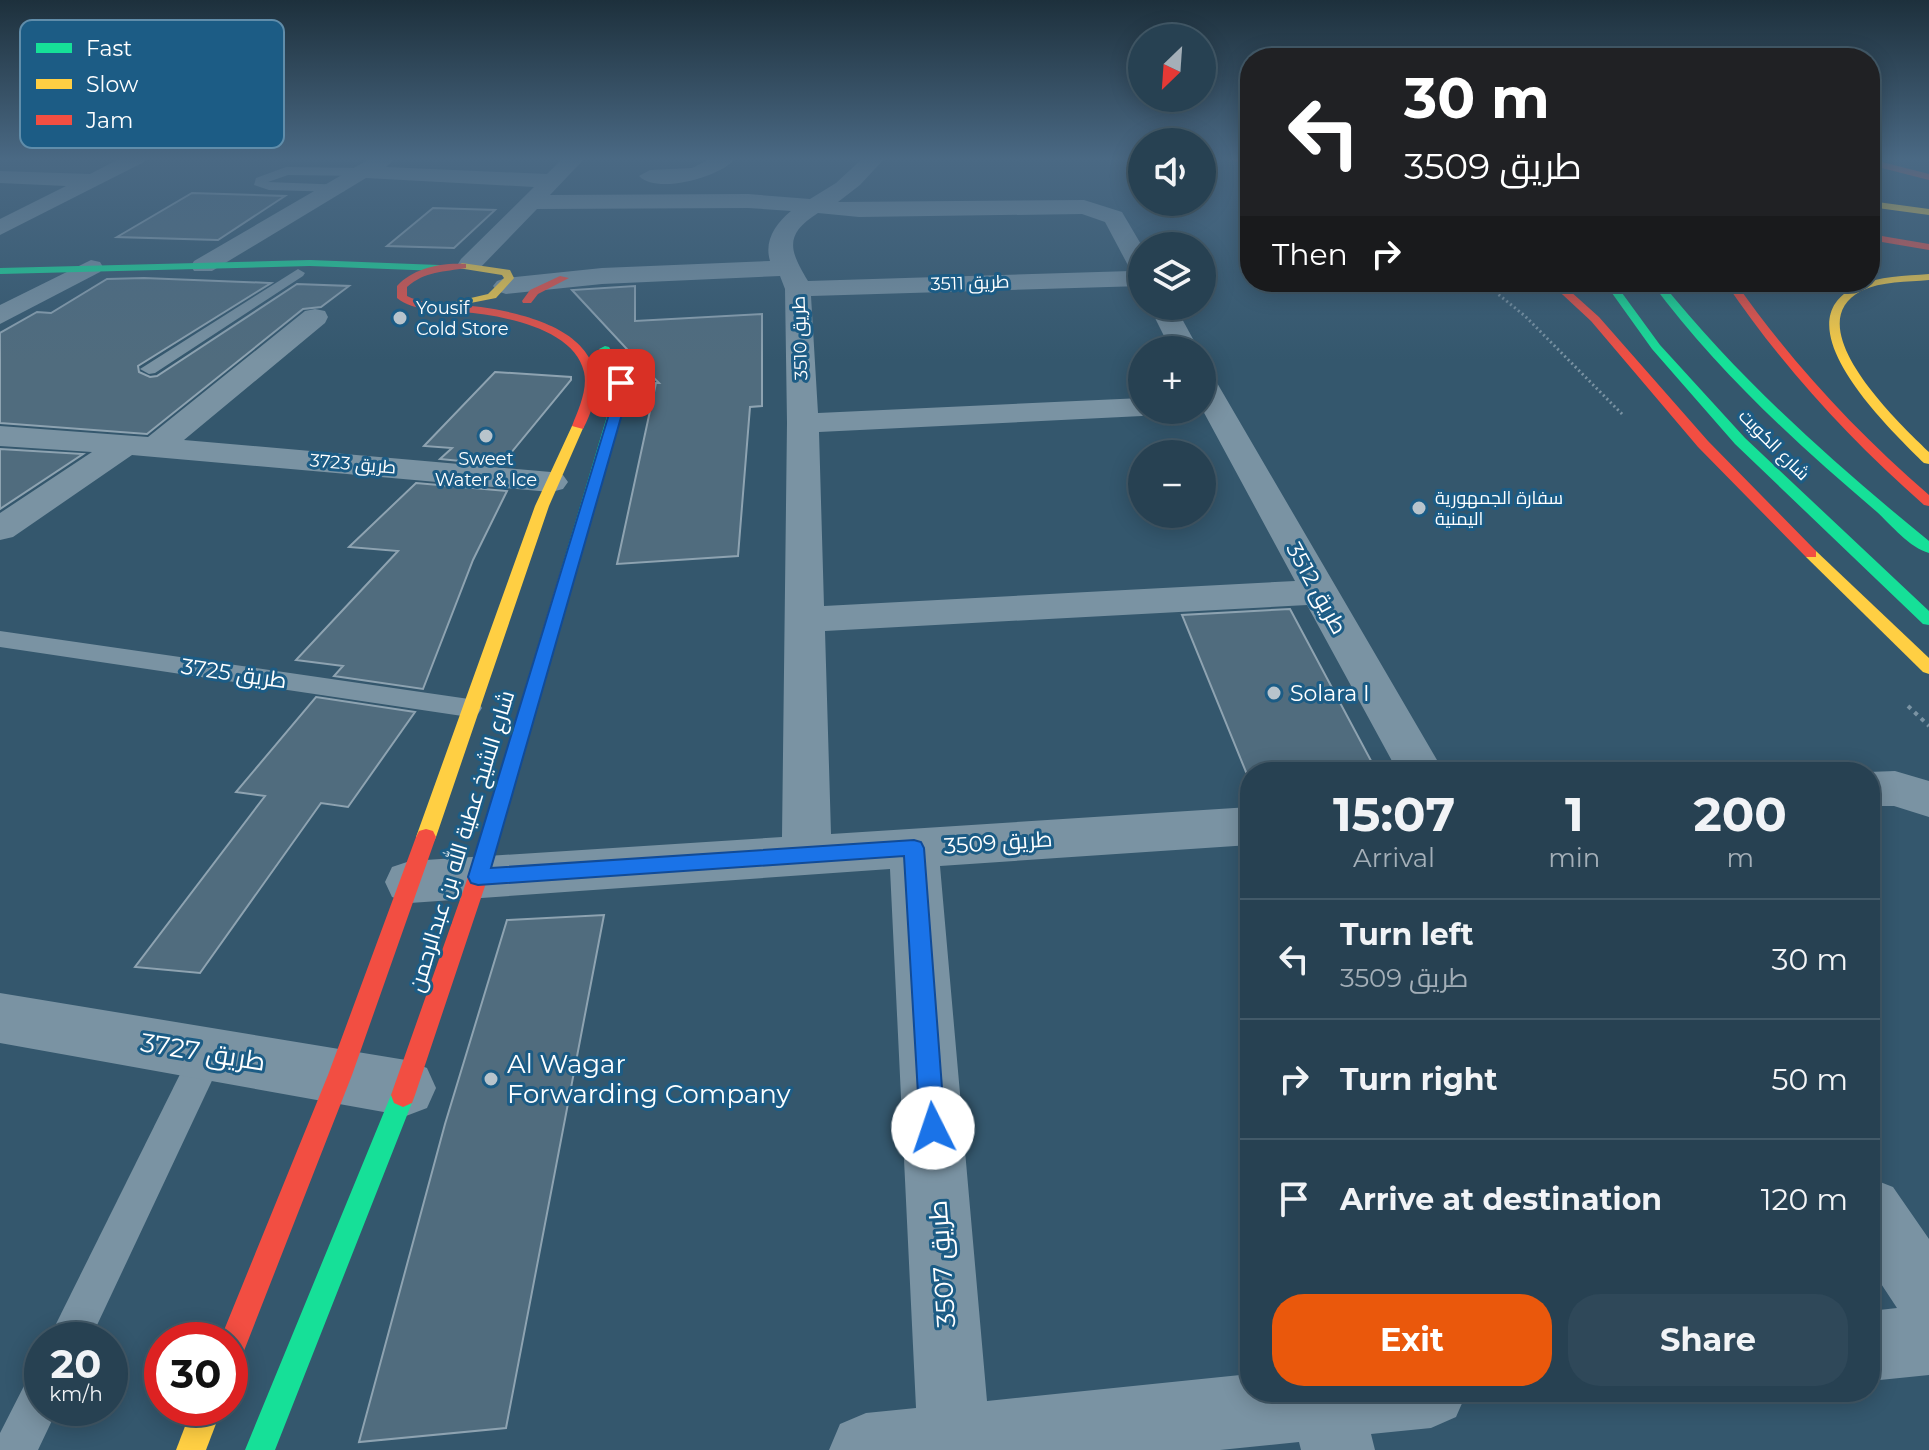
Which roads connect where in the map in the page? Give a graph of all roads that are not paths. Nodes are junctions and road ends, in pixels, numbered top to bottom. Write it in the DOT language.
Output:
graph roads {
  1 [pos="274,226"];
  2 [pos="507,226"];
  3 [pos="791,226"];
  4 [pos="1880,239"];
  5 [pos="1929,247"];
  6 [pos="470,264"];
  7 [pos="203,266"];
  8 [pos="230,266"];
  9 [pos="91,267"];
  10 [pos="439,268"];
  11 [pos="0,271"];
  12 [pos="298,273"];
  13 [pos="602,276"];
  14 [pos="1929,277"];
  15 [pos="564,278"];
  16 [pos="1128,278"];
  17 [pos="792,279"];
  18 [pos="502,280"];
  19 [pos="1880,284"];
  20 [pos="384,289"];
  21 [pos="1566,292"];
  22 [pos="1616,292"];
  23 [pos="1663,292"];
  24 [pos="1737,292"];
  25 [pos="1854,292"];
  26 [pos="527,301"];
  27 [pos="449,306"];
  28 [pos="0,316"];
  29 [pos="315,317"];
  30 [pos="612,357"];
  31 [pos="587,362"];
  32 [pos="149,369"];
  33 [pos="1128,408"];
  34 [pos="1216,414"];
  35 [pos="803,423"];
  36 [pos="0,436"];
  37 [pos="139,447"];
  38 [pos="1929,460"];
  39 [pos="551,482"];
  40 [pos="1929,502"];
  41 [pos="0,529"];
  42 [pos="1929,549"];
  43 [pos="1319,592"];
  44 [pos="805,620"];
  45 [pos="1929,620"];
  46 [pos="0,639"];
  47 [pos="1929,668"];
  48 [pos="469,708"];
  49 [pos="1415,762"];
  50 [pos="1880,789"];
  51 [pos="1924,797"];
  52 [pos="1240,827"];
  53 [pos="914,848"];
  54 [pos="807,855"];
  55 [pos="478,877"];
  56 [pos="410,882"];
  57 [pos="0,1018"];
  58 [pos="208,1053"];
  59 [pos="340,1074"];
  60 [pos="406,1088"];
  61 [pos="1880,1225"];
  62 [pos="1929,1297"];
  63 [pos="78,1322"];
  64 [pos="242,1322"];
  65 [pos="1929,1340"];
  66 [pos="1880,1345"];
  67 [pos="1402,1402"];
  68 [pos="27,1426"];
  69 [pos="200,1426"];
  70 [pos="1333,1426"];
  71 [pos="954,1440"];
  72 [pos="15,1450"];
  73 [pos="191,1450"];
  74 [pos="260,1450"];
  75 [pos="866,1450"];
  1 -- 7 [label="street"];
  2 -- 6 [label="street"];
  3 -- 17 [label="street, طريق 3510"];
  4 -- 5 [label="main road"];
  6 -- 10 [label="main road"];
  6 -- 18 [label="main road"];
  7 -- 8 [label="main road"];
  7 -- 9 [label="main road"];
  8 -- 10 [label="main road"];
  8 -- 12 [label="main road"];
  9 -- 11 [label="main road"];
  9 -- 28 [label="street"];
  10 -- 20 [label="main road"];
  12 -- 20 [label="main road"];
  12 -- 32 [label="lane"];
  13 -- 15 [label="street, طريق 3511"];
  13 -- 17 [label="street, طريق 3511"];
  13 -- 18 [label="street, طريق 3511"];
  14 -- 19 [label="main road"];
  15 -- 18 [label="street, طريق 3511"];
  15 -- 26 [label="main road"];
  16 -- 17 [label="street, طريق 3511"];
  17 -- 35 [label="street, طريق 3510"];
  18 -- 26 [label="main road"];
  18 -- 27 [label="main road"];
  20 -- 27 [label="main road"];
  21 -- 47 [label="main road"];
  22 -- 45 [label="main road, شارع الكويت"];
  23 -- 42 [label="main road"];
  24 -- 40 [label="main road"];
  25 -- 38 [label="main road"];
  26 -- 30 [label="main road"];
  27 -- 31 [label="main road"];
  29 -- 37 [label="street"];
  30 -- 31 [label="main road"];
  30 -- 55 [label="main road, شارع الشيخ عطية الله بن عبدالرحمن"];
  31 -- 39 [label="main road, شارع الشيخ عطية الله بن عبدالرحمن"];
  33 -- 35 [label="street"];
  34 -- 43 [label="street, طريق 3512"];
  35 -- 44 [label="street, طريق 3510"];
  36 -- 37 [label="street, طريق 3723"];
  37 -- 39 [label="street, طريق 3723"];
  37 -- 41 [label="street"];
  39 -- 48 [label="main road, شارع الشيخ عطية الله بن عبدالرحمن"];
  43 -- 44 [label="street"];
  43 -- 49 [label="street, طريق 3512"];
  44 -- 54 [label="street, طريق 3510"];
  46 -- 48 [label="lane, طريق 3725"];
  48 -- 56 [label="main road, شارع الشيخ عطية الله بن عبدالرحمن"];
  50 -- 51 [label="street"];
  52 -- 53 [label="street, طريق 3509"];
  53 -- 54 [label="street, طريق 3509"];
  53 -- 71 [label="street, طريق 3507"];
  54 -- 55 [label="street, طريق 3509"];
  55 -- 56 [label="street, طريق 3509"];
  55 -- 60 [label="main road, شارع الشيخ عطية الله بن عبدالرحمن"];
  56 -- 59 [label="main road, شارع الشيخ عطية الله بن عبدالرحمن"];
  57 -- 58 [label="street, طريق 3727"];
  58 -- 59 [label="street, طريق 3727"];
  58 -- 63 [label="lane"];
  59 -- 60 [label="street, طريق 3727"];
  59 -- 64 [label="main road, شارع الشيخ عطية الله بن عبدالرحمن"];
  60 -- 74 [label="main road, شارع الشيخ عطية الله بن عبدالرحمن"];
  61 -- 62 [label="street"];
  65 -- 66 [label="street"];
  67 -- 70 [label="street"];
  68 -- 72 [label="lane"];
  69 -- 73 [label="main road"];
  70 -- 71 [label="street"];
  71 -- 75 [label="street"];
}
